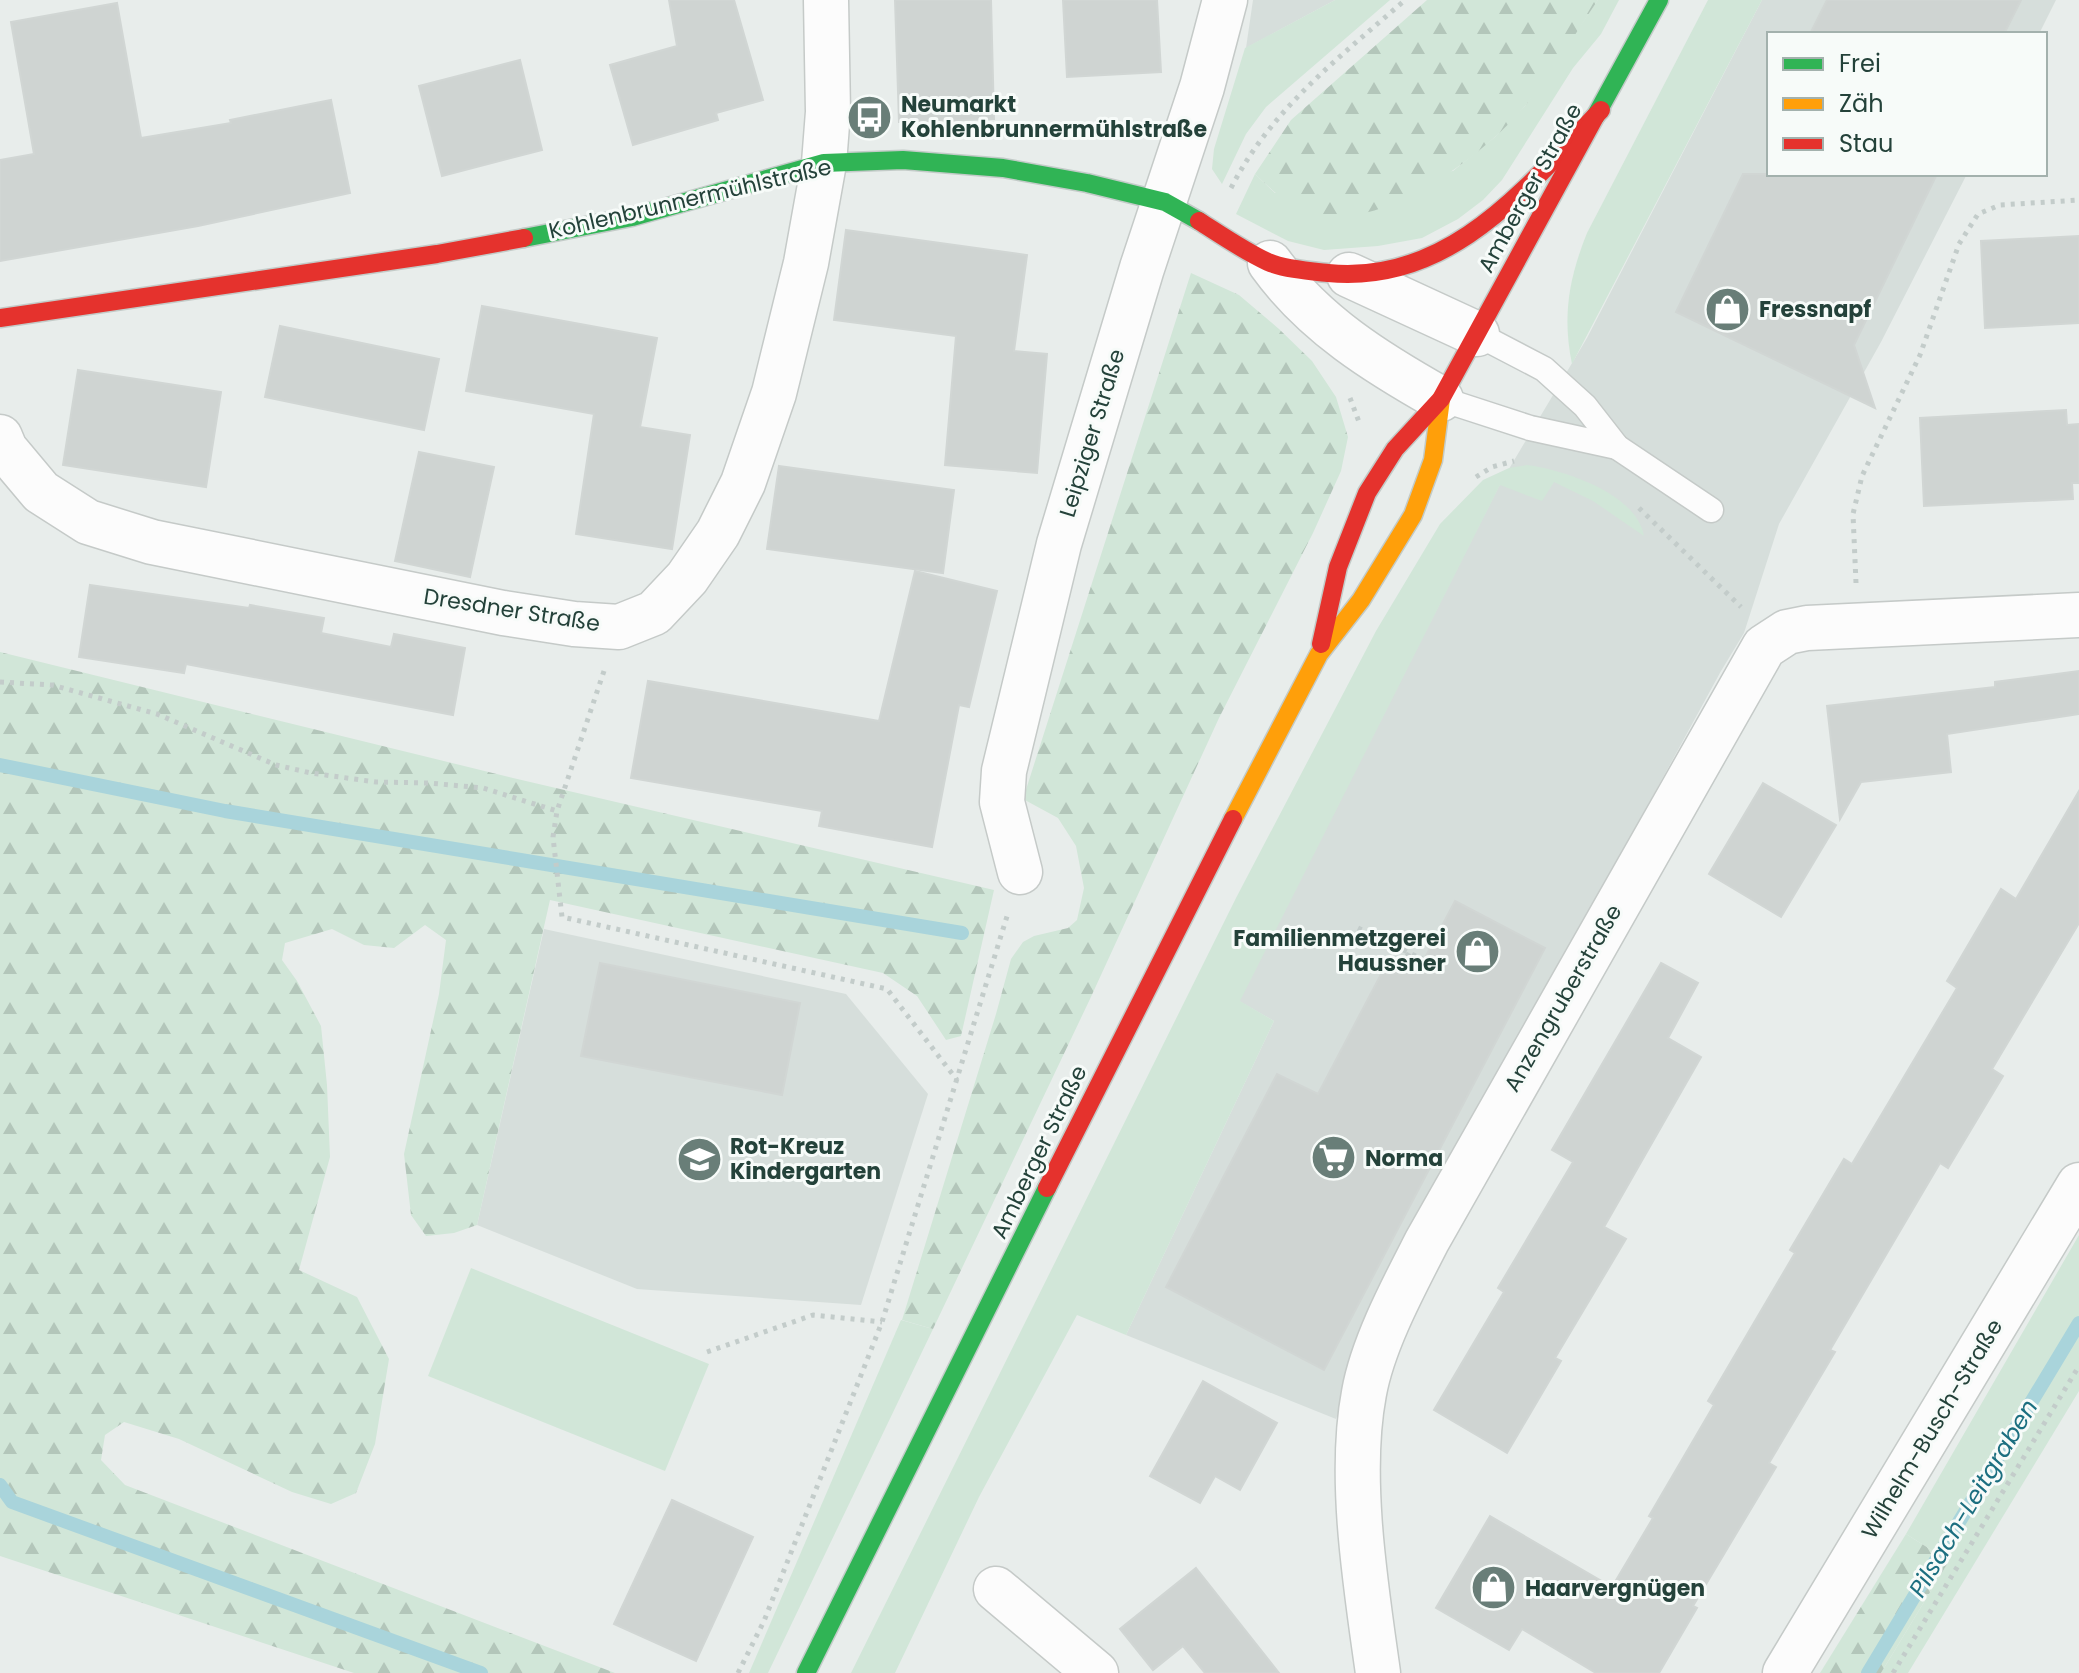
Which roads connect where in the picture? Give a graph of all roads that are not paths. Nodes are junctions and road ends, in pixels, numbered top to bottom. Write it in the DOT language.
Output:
graph roads {
  1 [pos="826,0"];
  2 [pos="1225,0"];
  3 [pos="1659,0"];
  4 [pos="1601,110"];
  5 [pos="824,163"];
  6 [pos="1165,202"];
  7 [pos="1270,263"];
  8 [pos="1349,275"];
  9 [pos="0,318"];
  10 [pos="1477,334"];
  11 [pos="1441,399"];
  12 [pos="0,437"];
  13 [pos="1617,447"];
  14 [pos="1711,510"];
  15 [pos="2079,615"];
  16 [pos="1319,654"];
  17 [pos="1020,872"];
  18 [pos="2079,1185"];
  19 [pos="996,1589"];
  20 [pos="806,1673"];
  21 [pos="1096,1673"];
  22 [pos="1378,1673"];
  23 [pos="1785,1673"];
  1 -- 5 [label="street, Dresdner Straße"];
  2 -- 6 [label="street, Leipziger Straße"];
  3 -- 4 [label="main road, Amberger Straße"];
  4 -- 8 [label="main road, Kohlenbrunnermühlstraße"];
  4 -- 10 [label="main road, Amberger Straße"];
  5 -- 6 [label="main road, Kohlenbrunnermühlstraße"];
  5 -- 9 [label="main road, Kohlenbrunnermühlstraße"];
  5 -- 12 [label="street, Dresdner Straße"];
  6 -- 7 [label="main road, Kohlenbrunnermühlstraße"];
  6 -- 17 [label="street, Leipziger Straße"];
  7 -- 8 [label="main road, Kohlenbrunnermühlstraße"];
  7 -- 11 [label="street, Kohlenbrunnermühlstraße"];
  8 -- 10 [label="street, Kohlenbrunnermühlstraße"];
  10 -- 11 [label="main road, Amberger Straße"];
  10 -- 13 [label="lane, Kohlenbrunnermühlstraße"];
  11 -- 13 [label="lane, Kohlenbrunnermühlstraße"];
  11 -- 16 [label="main road, Amberger Straße"];
  11 -- 16 [label="main road, Amberger Straße"];
  13 -- 14 [label="lane, Kohlenbrunnermühlstraße"];
  15 -- 22 [label="street, Anzengruberstraße"];
  16 -- 20 [label="main road, Amberger Straße"];
  18 -- 23 [label="street, Wilhelm-Busch-Straße"];
  19 -- 21 [label="street"];
}
